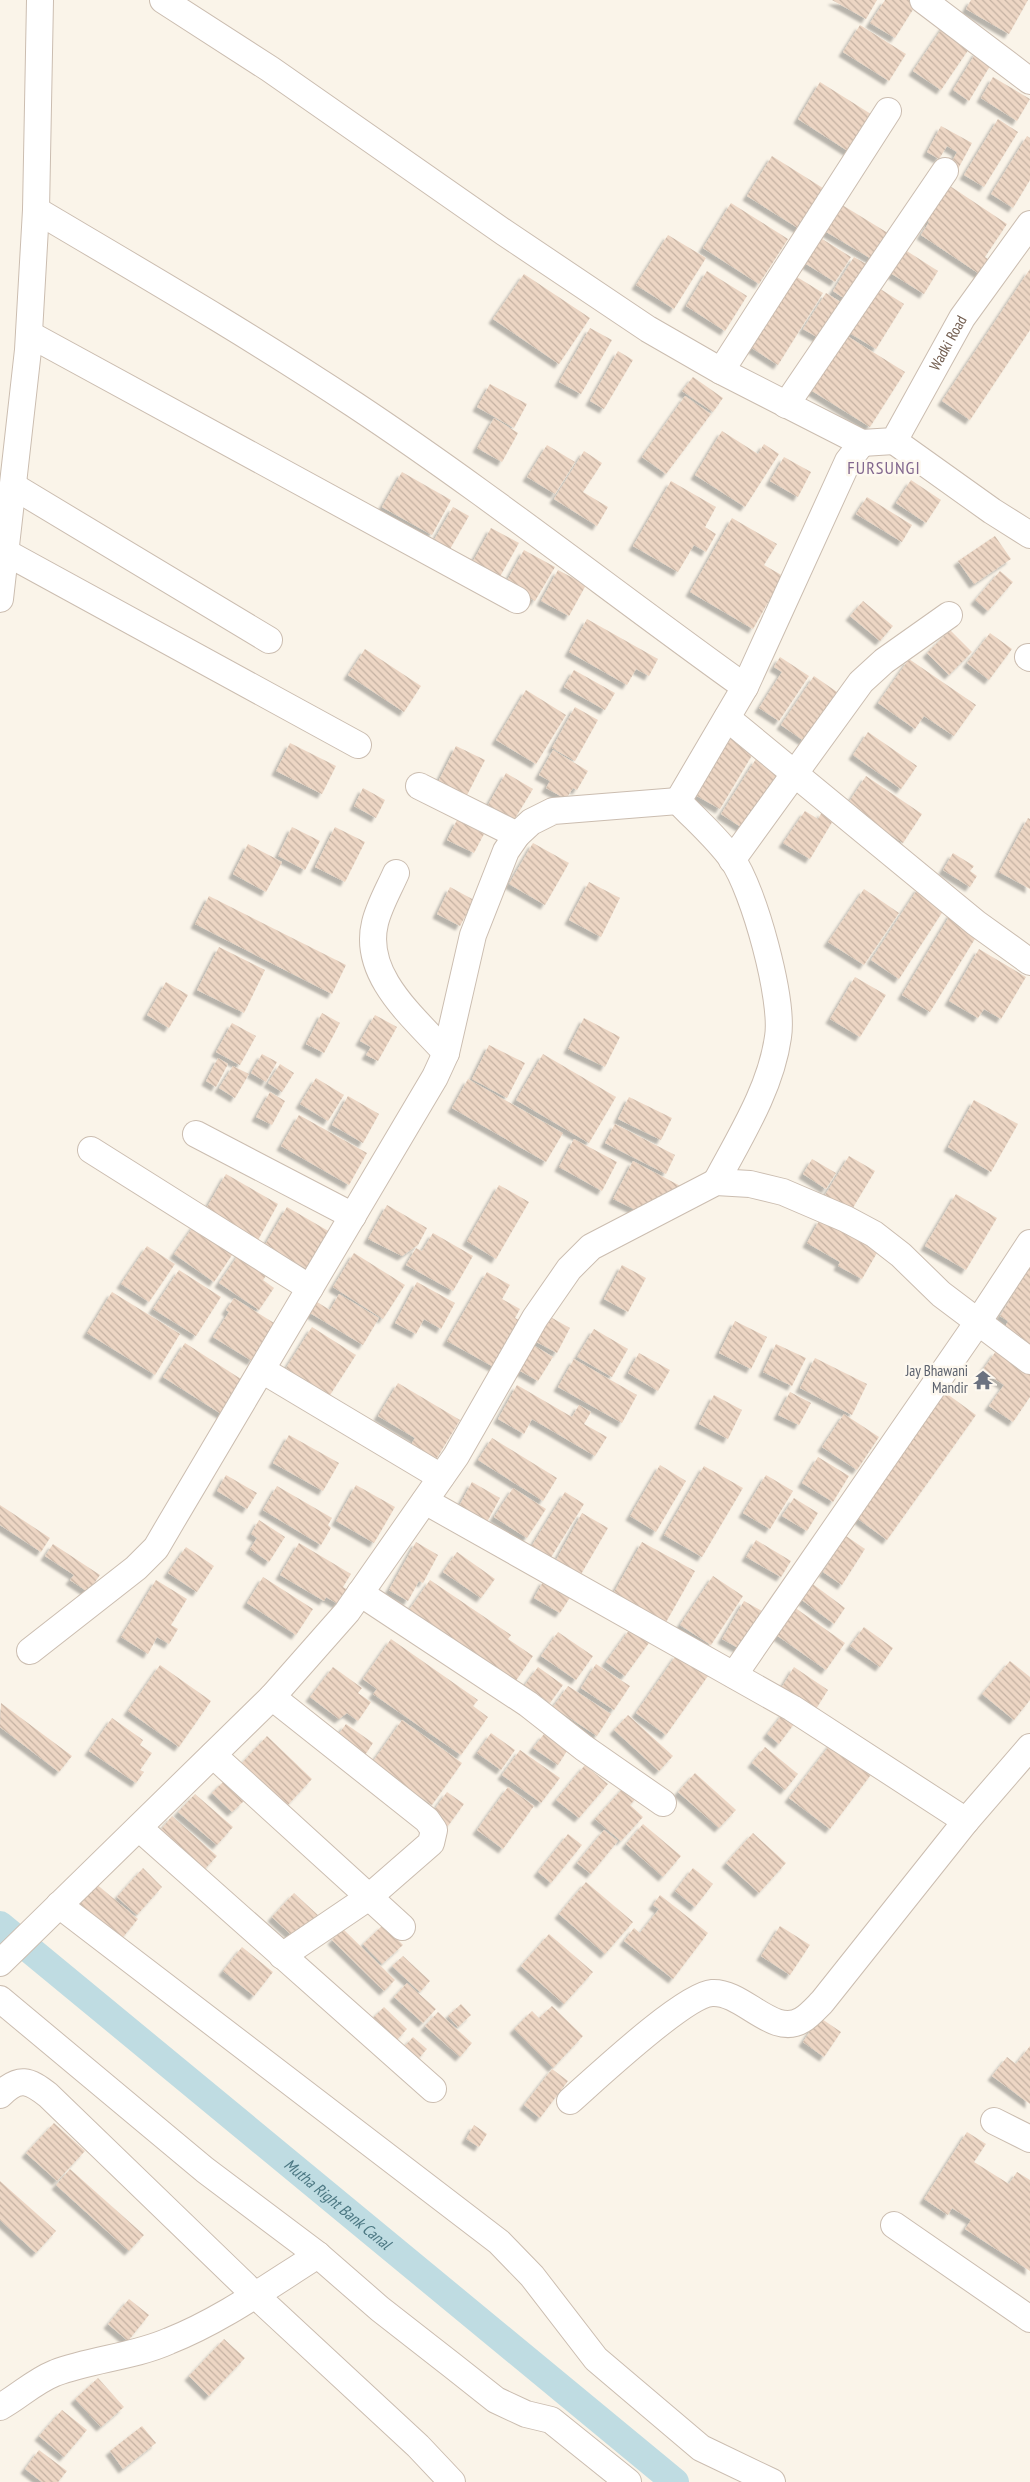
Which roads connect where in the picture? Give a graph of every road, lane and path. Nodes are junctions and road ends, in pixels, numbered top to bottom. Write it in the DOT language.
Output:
graph roads {
  1 [pos="40,0"];
  2 [pos="163,0"];
  3 [pos="923,0"];
  4 [pos="1030,81"];
  5 [pos="888,111"];
  6 [pos="945,171"];
  7 [pos="36,210"];
  8 [pos="1030,224"];
  9 [pos="29,334"];
  10 [pos="721,371"];
  11 [pos="786,404"];
  12 [pos="894,441"];
  13 [pos="862,443"];
  14 [pos="13,486"];
  15 [pos="1030,535"];
  16 [pos="5,552"];
  17 [pos="0,599"];
  18 [pos="516,600"];
  19 [pos="949,615"];
  20 [pos="269,640"];
  21 [pos="745,687"];
  22 [pos="726,718"];
  23 [pos="358,745"];
  24 [pos="794,773"];
  25 [pos="420,786"];
  26 [pos="678,800"];
  27 [pos="516,835"];
  28 [pos="732,860"];
  29 [pos="396,873"];
  30 [pos="1030,962"];
  31 [pos="446,1053"];
  32 [pos="196,1134"];
  33 [pos="91,1150"];
  34 [pos="716,1182"];
  35 [pos="353,1216"];
  36 [pos="1030,1243"];
  37 [pos="310,1288"];
  38 [pos="978,1322"];
  39 [pos="1030,1362"];
  40 [pos="262,1370"];
  41 [pos="441,1477"];
  42 [pos="425,1501"];
  43 [pos="360,1593"];
  44 [pos="30,1651"];
  45 [pos="734,1675"];
  46 [pos="272,1697"];
  47 [pos="1030,1747"];
  48 [pos="213,1755"];
  49 [pos="663,1803"];
  50 [pos="966,1821"];
  51 [pos="138,1828"];
  52 [pos="369,1897"];
  53 [pos="53,1911"];
  54 [pos="402,1927"];
  55 [pos="282,1956"];
  56 [pos="0,1963"];
  57 [pos="0,1999"];
  58 [pos="433,2089"];
  59 [pos="0,2095"];
  60 [pos="570,2101"];
  61 [pos="994,2121"];
  62 [pos="1030,2139"];
  63 [pos="894,2225"];
  64 [pos="318,2255"];
  65 [pos="254,2294"];
  66 [pos="1030,2319"];
  67 [pos="0,2407"];
  68 [pos="452,2482"];
  69 [pos="628,2482"];
  70 [pos="772,2482"];
  1 -- 7 [label="street"];
  2 -- 10 [label="street"];
  3 -- 4 [label="street"];
  5 -- 10 [label="street"];
  6 -- 11 [label="street"];
  7 -- 9 [label="street"];
  7 -- 21 [label="street"];
  8 -- 12 [label="street, Wadki Road"];
  9 -- 14 [label="street"];
  9 -- 18 [label="street"];
  10 -- 11 [label="street"];
  11 -- 13 [label="street"];
  12 -- 13 [label="street"];
  12 -- 15 [label="street"];
  13 -- 21 [label="street"];
  14 -- 16 [label="street"];
  14 -- 20 [label="street"];
  16 -- 17 [label="street"];
  16 -- 23 [label="street"];
  19 -- 24 [label="street"];
  21 -- 22 [label="street"];
  22 -- 24 [label="street"];
  22 -- 26 [label="street"];
  24 -- 28 [label="street"];
  24 -- 30 [label="street"];
  25 -- 27 [label="street"];
  26 -- 27 [label="street"];
  26 -- 28 [label="street"];
  27 -- 31 [label="street"];
  28 -- 34 [label="street"];
  29 -- 31 [label="street"];
  31 -- 35 [label="street"];
  32 -- 35 [label="street"];
  33 -- 37 [label="street"];
  34 -- 38 [label="street"];
  34 -- 41 [label="street"];
  35 -- 37 [label="street"];
  36 -- 38 [label="street"];
  37 -- 40 [label="street"];
  38 -- 39 [label="street"];
  38 -- 45 [label="street"];
  40 -- 41 [label="street"];
  40 -- 44 [label="street"];
  41 -- 42 [label="street"];
  42 -- 43 [label="street"];
  42 -- 45 [label="street"];
  43 -- 46 [label="street"];
  43 -- 49 [label="street"];
  45 -- 50 [label="street"];
  46 -- 48 [label="street"];
  46 -- 52 [label="street"];
  47 -- 50 [label="street"];
  48 -- 51 [label="street"];
  48 -- 52 [label="street"];
  50 -- 60 [label="street"];
  51 -- 53 [label="street"];
  51 -- 55 [label="street"];
  52 -- 54 [label="street"];
  52 -- 55 [label="street"];
  53 -- 56 [label="street"];
  53 -- 70 [label="street"];
  55 -- 58 [label="street"];
  57 -- 64 [label="street"];
  59 -- 65 [label="street"];
  61 -- 62 [label="street"];
  63 -- 66 [label="street"];
  64 -- 65 [label="street"];
  64 -- 69 [label="street"];
  65 -- 67 [label="street"];
  65 -- 68 [label="street"];
}
